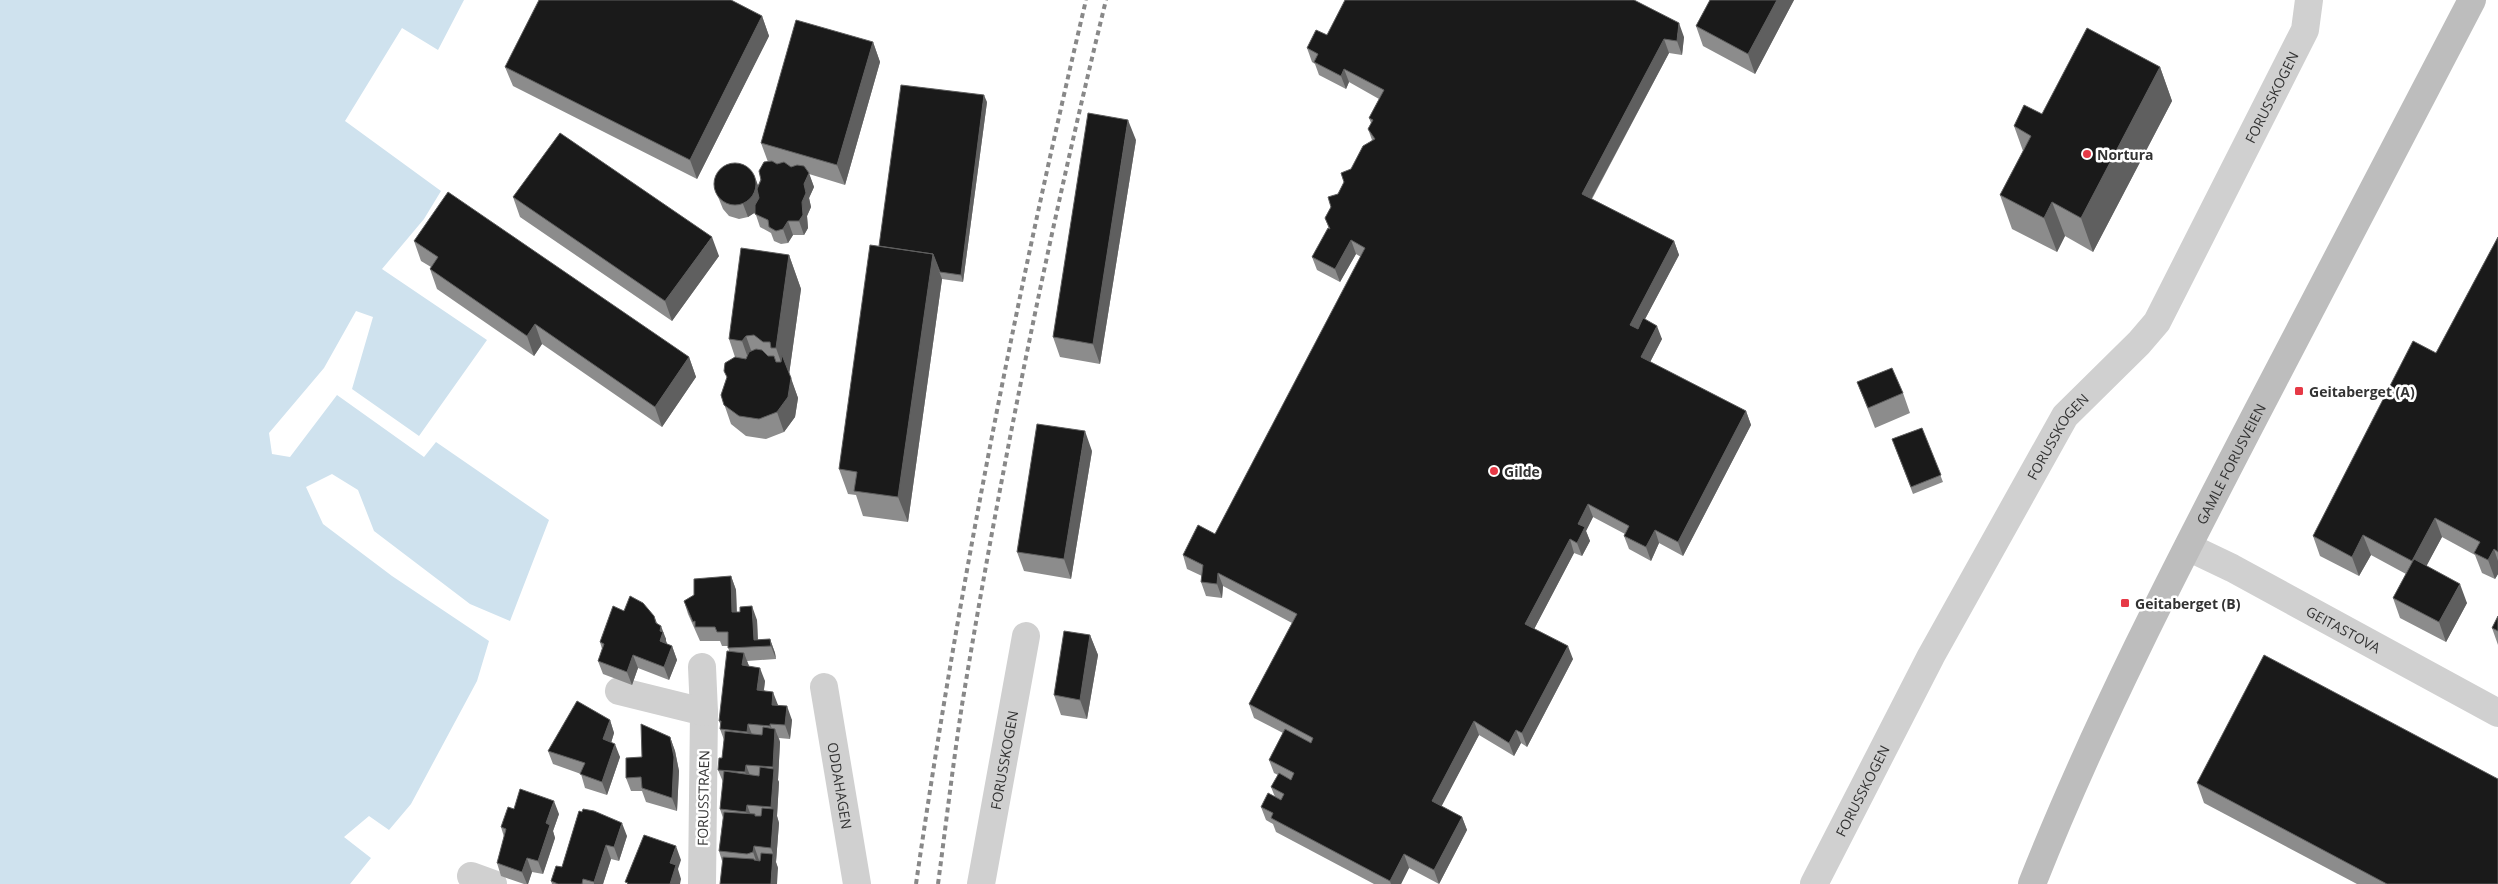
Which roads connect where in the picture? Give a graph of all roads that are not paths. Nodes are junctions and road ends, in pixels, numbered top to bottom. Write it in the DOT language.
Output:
graph roads {
  1 [pos="2309,0"];
  2 [pos="2472,0"];
  3 [pos="2188,547"];
  4 [pos="1026,636"];
  5 [pos="702,667"];
  6 [pos="824,687"];
  7 [pos="619,691"];
  8 [pos="704,712"];
  9 [pos="2498,713"];
  10 [pos="702,884"];
  11 [pos="857,884"];
  12 [pos="981,884"];
  13 [pos="1814,884"];
  14 [pos="2032,884"];
  1 -- 13 [label="street, FORUSSKOGEN"];
  2 -- 3 [label="main road, GAMLE FORUSVEIEN"];
  3 -- 9 [label="street, GEITASTOVA"];
  3 -- 14 [label="main road, GAMLE FORUSVEIEN"];
  4 -- 12 [label="street, FORUSSKOGEN"];
  5 -- 8 [label="street, FORUSSTRAEN"];
  6 -- 11 [label="street, ODDAHAGEN"];
  7 -- 8 [label="street"];
  8 -- 10 [label="street, FORUSSTRAEN"];
}
